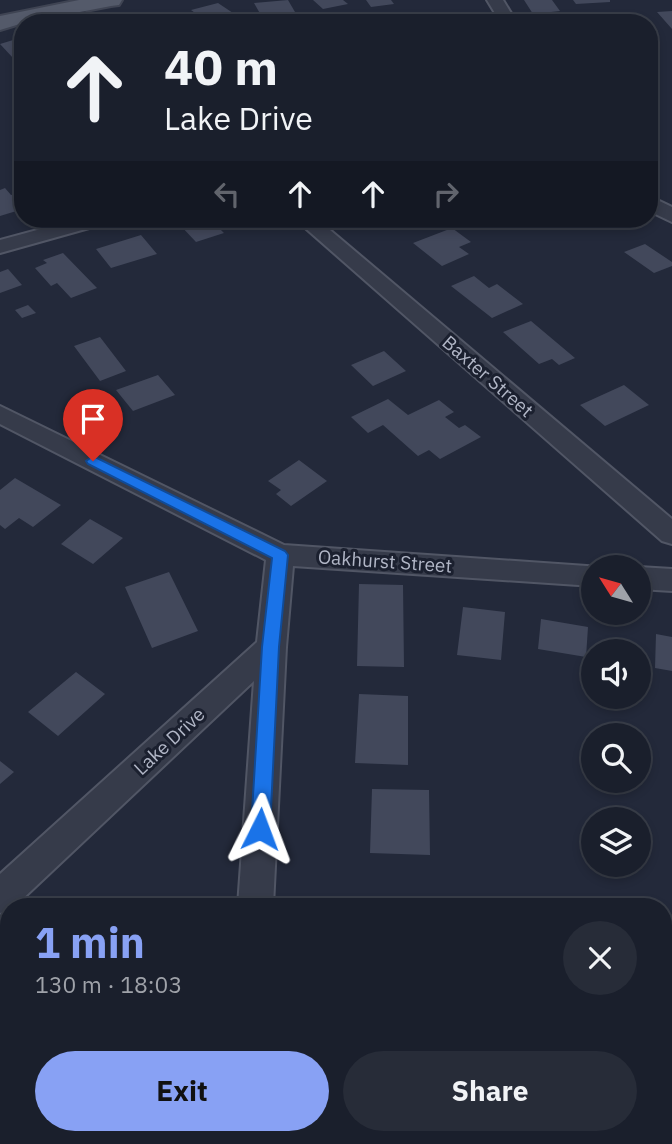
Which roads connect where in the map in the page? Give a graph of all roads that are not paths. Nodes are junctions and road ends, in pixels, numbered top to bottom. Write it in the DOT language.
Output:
graph roads {
  1 [pos="111,0"];
  2 [pos="72,7"];
  3 [pos="40,14"];
  4 [pos="79,14"];
  5 [pos="68,228"];
  6 [pos="315,228"];
  7 [pos="0,247"];
  8 [pos="0,414"];
  9 [pos="672,534"];
  10 [pos="280,555"];
  11 [pos="581,574"];
  12 [pos="651,579"];
  13 [pos="672,580"];
  14 [pos="271,647"];
  15 [pos="0,897"];
  16 [pos="256,898"];
  1 -- 2 [label="main road"];
  2 -- 3 [label="main road"];
  2 -- 4 [label="street"];
  5 -- 7 [label="street"];
  6 -- 9 [label="street, Baxter Street"];
  8 -- 10 [label="street, Oakhurst Street"];
  10 -- 11 [label="street, Oakhurst Street"];
  10 -- 14 [label="street"];
  12 -- 13 [label="street"];
  14 -- 15 [label="street, Lake Drive"];
  14 -- 16 [label="street"];
}
